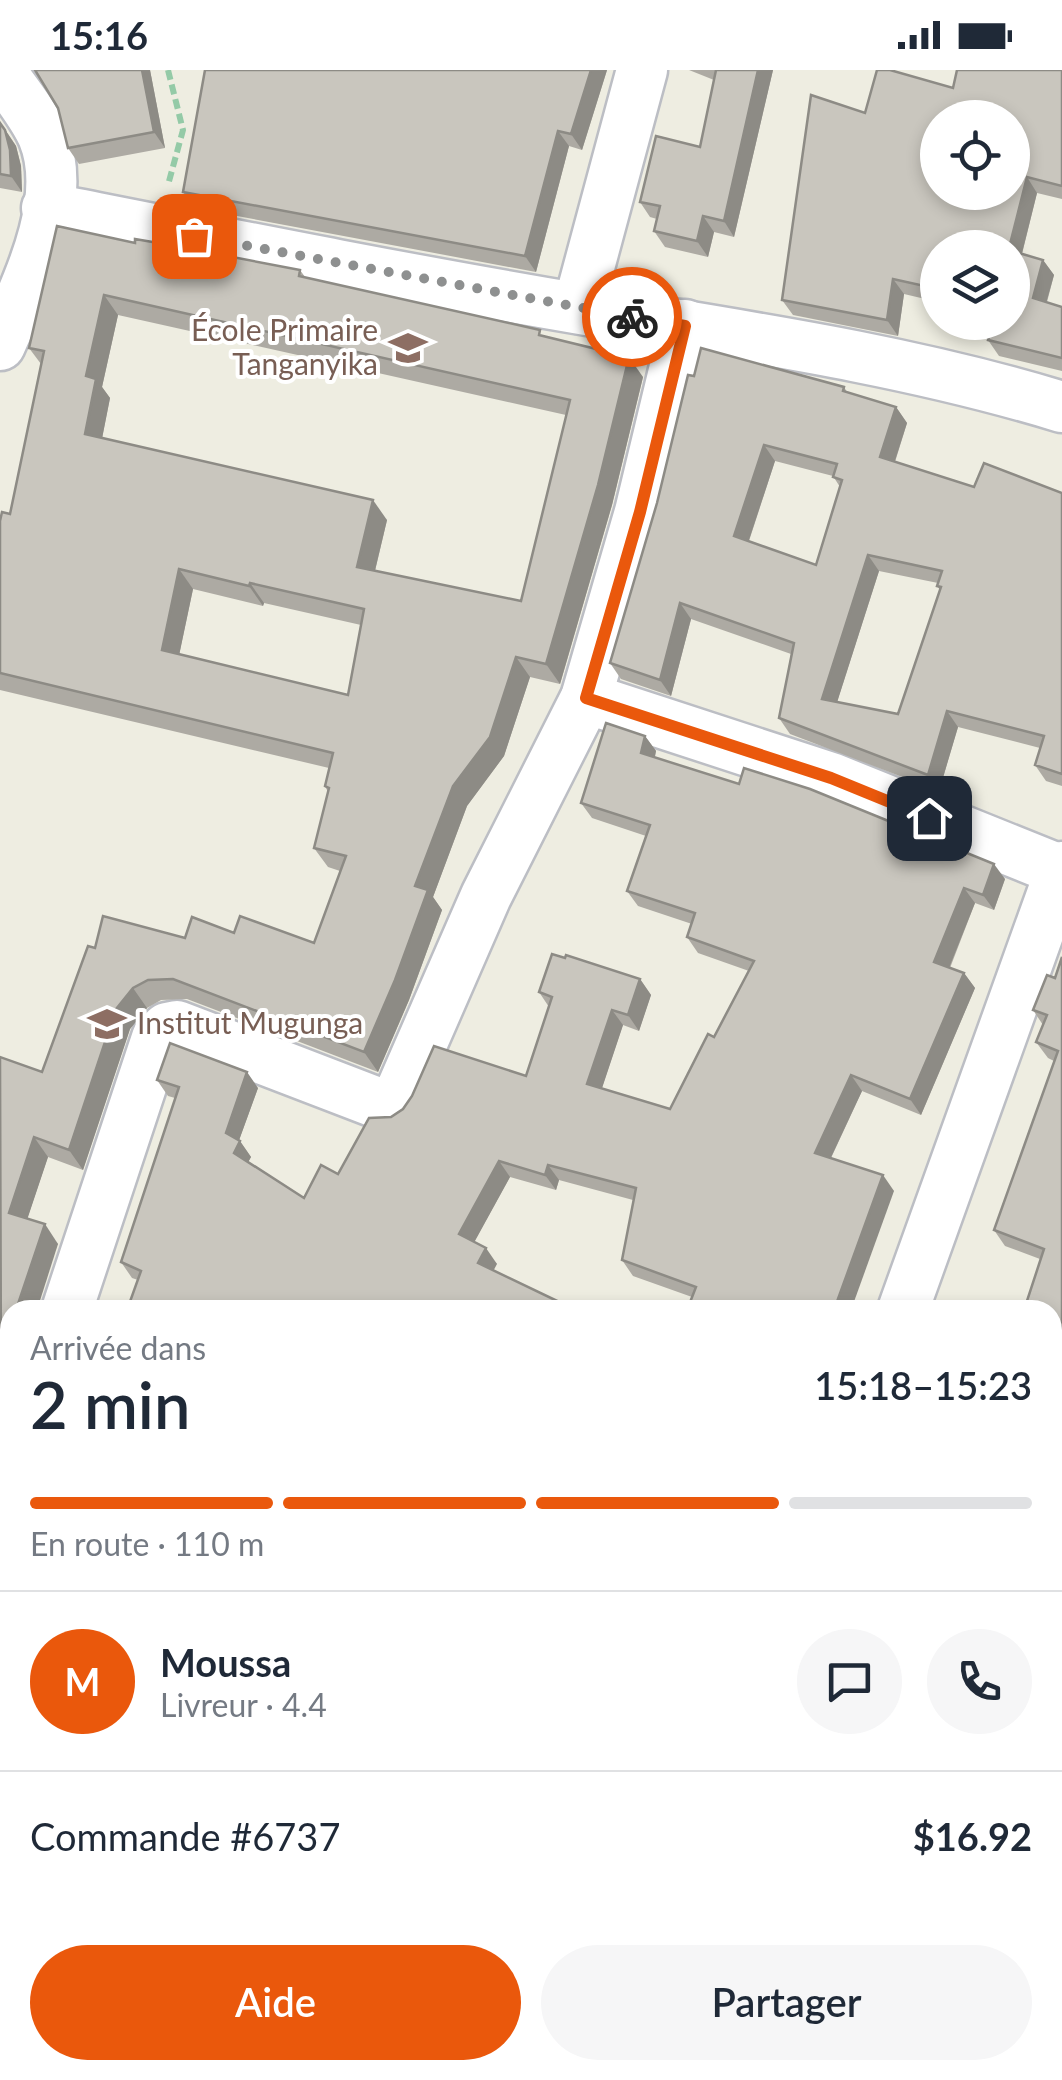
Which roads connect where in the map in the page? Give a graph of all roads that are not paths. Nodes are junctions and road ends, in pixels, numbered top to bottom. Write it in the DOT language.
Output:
graph roads {
  1 [pos="0,70"];
  2 [pos="642,70"];
  3 [pos="47,208"];
  4 [pos="18,257"];
  5 [pos="578,308"];
  6 [pos="685,326"];
  7 [pos="0,346"];
  8 [pos="1062,407"];
  9 [pos="586,698"];
  10 [pos="1061,870"];
  11 [pos="70,1300"];
  12 [pos="907,1300"];
  1 -- 3 [label="street"];
  2 -- 5 [label="street"];
  3 -- 4 [label="street"];
  3 -- 5 [label="street"];
  4 -- 7 [label="street"];
  5 -- 6 [label="street"];
  6 -- 8 [label="street"];
  6 -- 9 [label="street"];
  9 -- 10 [label="street"];
  9 -- 11 [label="street"];
  10 -- 12 [label="street"];
}
